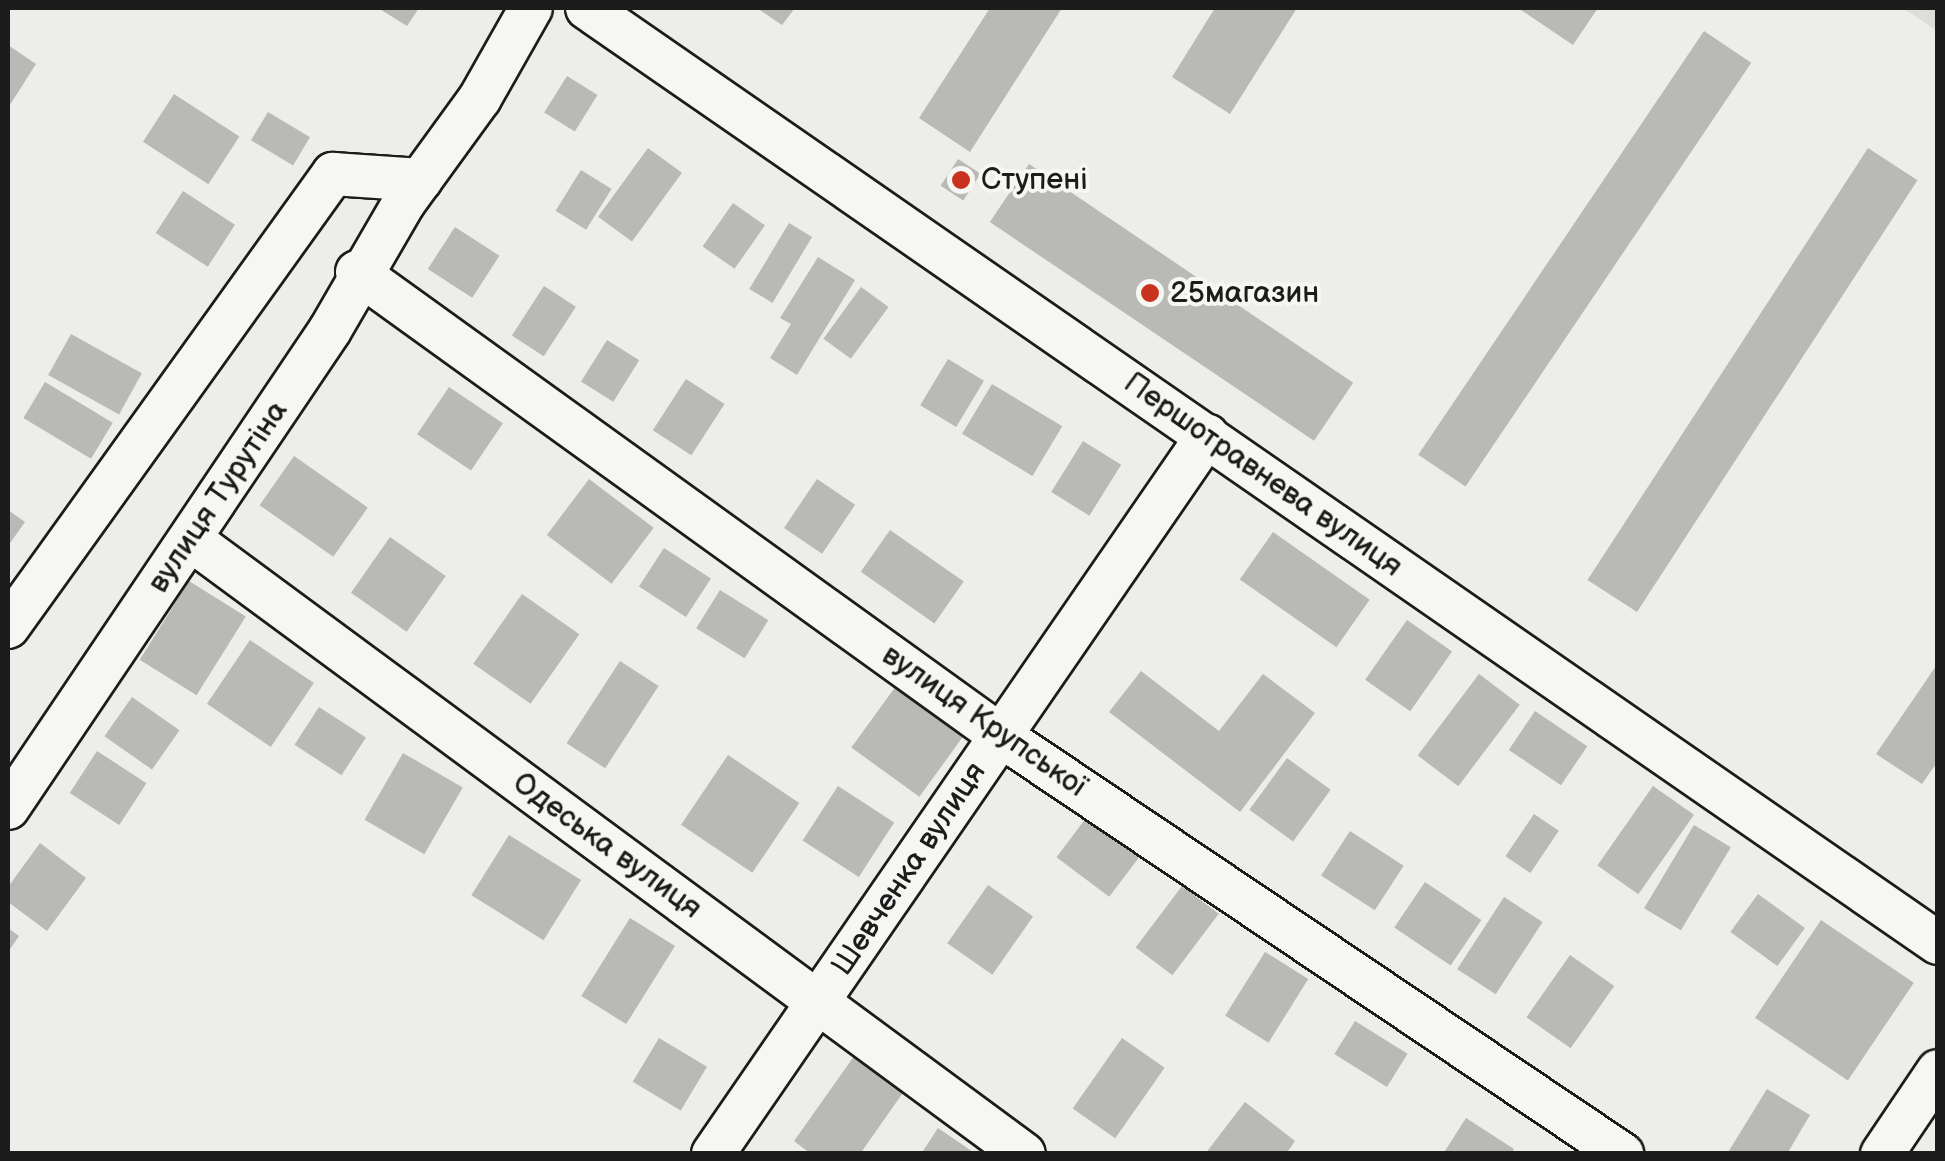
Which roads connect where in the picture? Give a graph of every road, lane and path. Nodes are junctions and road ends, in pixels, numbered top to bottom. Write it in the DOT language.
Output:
graph roads {
  1 [pos="530,8"];
  2 [pos="587,8"];
  3 [pos="421,180"];
  4 [pos="360,274"];
  5 [pos="1207,436"];
  6 [pos="190,539"];
  7 [pos="8,627"];
  8 [pos="1001,736"];
  9 [pos="8,808"];
  10 [pos="1938,943"];
  11 [pos="819,1001"];
  12 [pos="1937,1073"];
  13 [pos="712,1154"];
  14 [pos="1024,1154"];
  15 [pos="1622,1154"];
  16 [pos="1882,1154"];
  1 -- 3 [label="street, вулиця Турутіна"];
  2 -- 5 [label="street, Першотравнева вулиця"];
  3 -- 4 [label="street, вулиця Турутіна"];
  3 -- 7 [label="street"];
  4 -- 6 [label="street, вулиця Турутіна"];
  4 -- 8 [label="street, вулиця Крупської"];
  5 -- 8 [label="street, Шевченка вулиця"];
  5 -- 10 [label="street, Першотравнева вулиця"];
  6 -- 9 [label="street, вулиця Турутіна"];
  6 -- 11 [label="street, Одеська вулиця"];
  8 -- 11 [label="street, Шевченка вулиця"];
  8 -- 15 [label="street, вулиця Крупської"];
  11 -- 13 [label="street, Шевченка вулиця"];
  11 -- 14 [label="street, Одеська вулиця"];
  12 -- 16 [label="street"];
}
